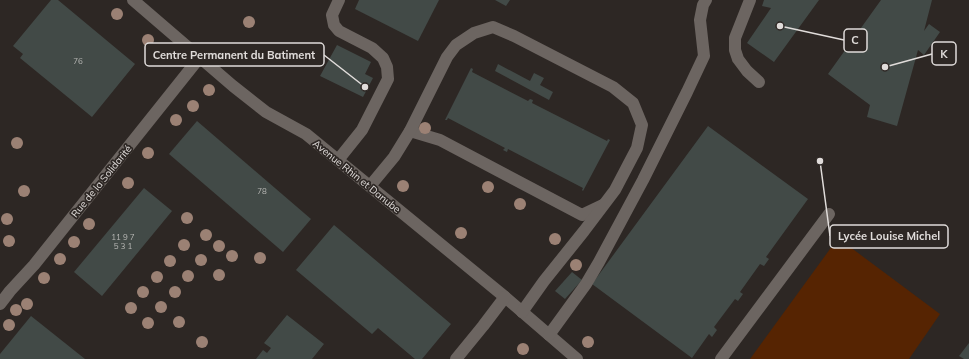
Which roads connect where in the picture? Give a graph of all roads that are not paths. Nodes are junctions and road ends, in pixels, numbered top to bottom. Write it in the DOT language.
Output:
graph roads {
  1 [pos="133,0"];
  2 [pos="340,0"];
  3 [pos="706,0"];
  4 [pos="750,0"];
  5 [pos="200,57"];
  6 [pos="759,82"];
  7 [pos="410,131"];
  8 [pos="338,160"];
  9 [pos="370,186"];
  10 [pos="604,205"];
  11 [pos="829,214"];
  12 [pos="505,297"];
  13 [pos="0,304"];
  14 [pos="522,312"];
  15 [pos="549,335"];
  16 [pos="456,359"];
  17 [pos="577,359"];
  18 [pos="721,359"];
  1 -- 5 [label="street, Avenue Rhin et Danube"];
  2 -- 8 [label="street"];
  3 -- 15 [label="street"];
  4 -- 6 [label="street"];
  5 -- 8 [label="street, Avenue Rhin et Danube"];
  5 -- 13 [label="street, Rue de la Solidarité"];
  7 -- 9 [label="street"];
  7 -- 10 [label="street"];
  7 -- 10 [label="street"];
  8 -- 9 [label="street, Avenue Rhin et Danube"];
  9 -- 12 [label="street, Avenue Rhin et Danube"];
  10 -- 14 [label="street"];
  11 -- 18 [label="street"];
  12 -- 14 [label="street, Avenue Rhin et Danube"];
  12 -- 16 [label="street"];
  14 -- 15 [label="street, Avenue Rhin et Danube"];
  15 -- 17 [label="street, Avenue Rhin et Danube"];
}
